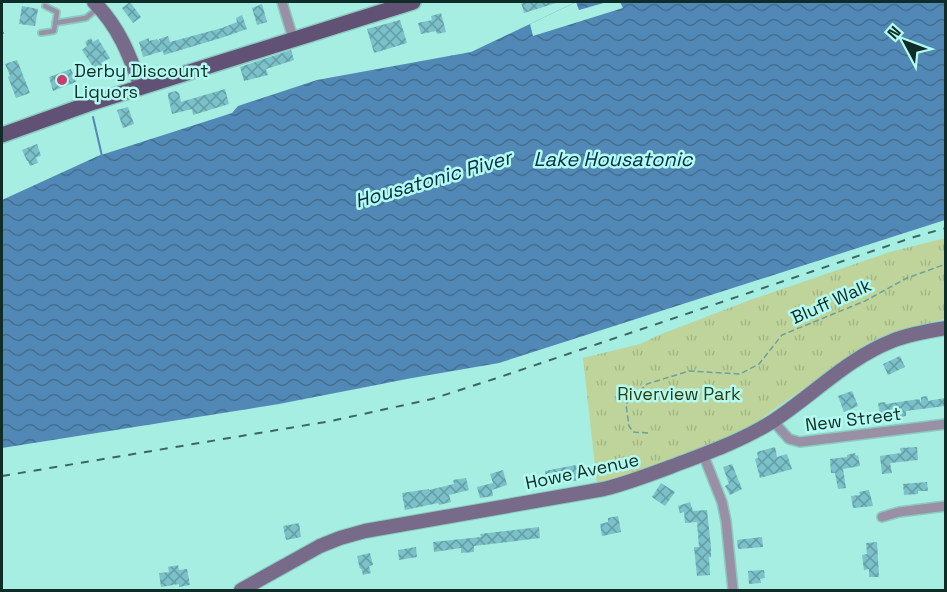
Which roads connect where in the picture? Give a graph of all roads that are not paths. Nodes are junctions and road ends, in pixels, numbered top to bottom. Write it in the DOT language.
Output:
graph roads {
  1 [pos="282,2"];
  2 [pos="413,2"];
  3 [pos="97,4"];
  4 [pos="45,6"];
  5 [pos="55,22"];
  6 [pos="40,33"];
  7 [pos="293,39"];
  8 [pos="141,87"];
  9 [pos="2,135"];
  10 [pos="945,328"];
  11 [pos="773,420"];
  12 [pos="945,424"];
  13 [pos="703,454"];
  14 [pos="945,506"];
  15 [pos="882,517"];
  16 [pos="240,591"];
  17 [pos="734,591"];
  1 -- 7 [label="street"];
  2 -- 7 [label="main road"];
  3 -- 5 [label="lane"];
  3 -- 8 [label="main road"];
  4 -- 5 [label="lane"];
  5 -- 6 [label="lane"];
  7 -- 8 [label="main road"];
  8 -- 9 [label="main road"];
  10 -- 11 [label="main road, Howe Avenue"];
  11 -- 12 [label="street, New Street"];
  11 -- 13 [label="main road, Howe Avenue"];
  13 -- 16 [label="main road, Howe Avenue"];
  13 -- 17 [label="street"];
  14 -- 15 [label="street"];
}
